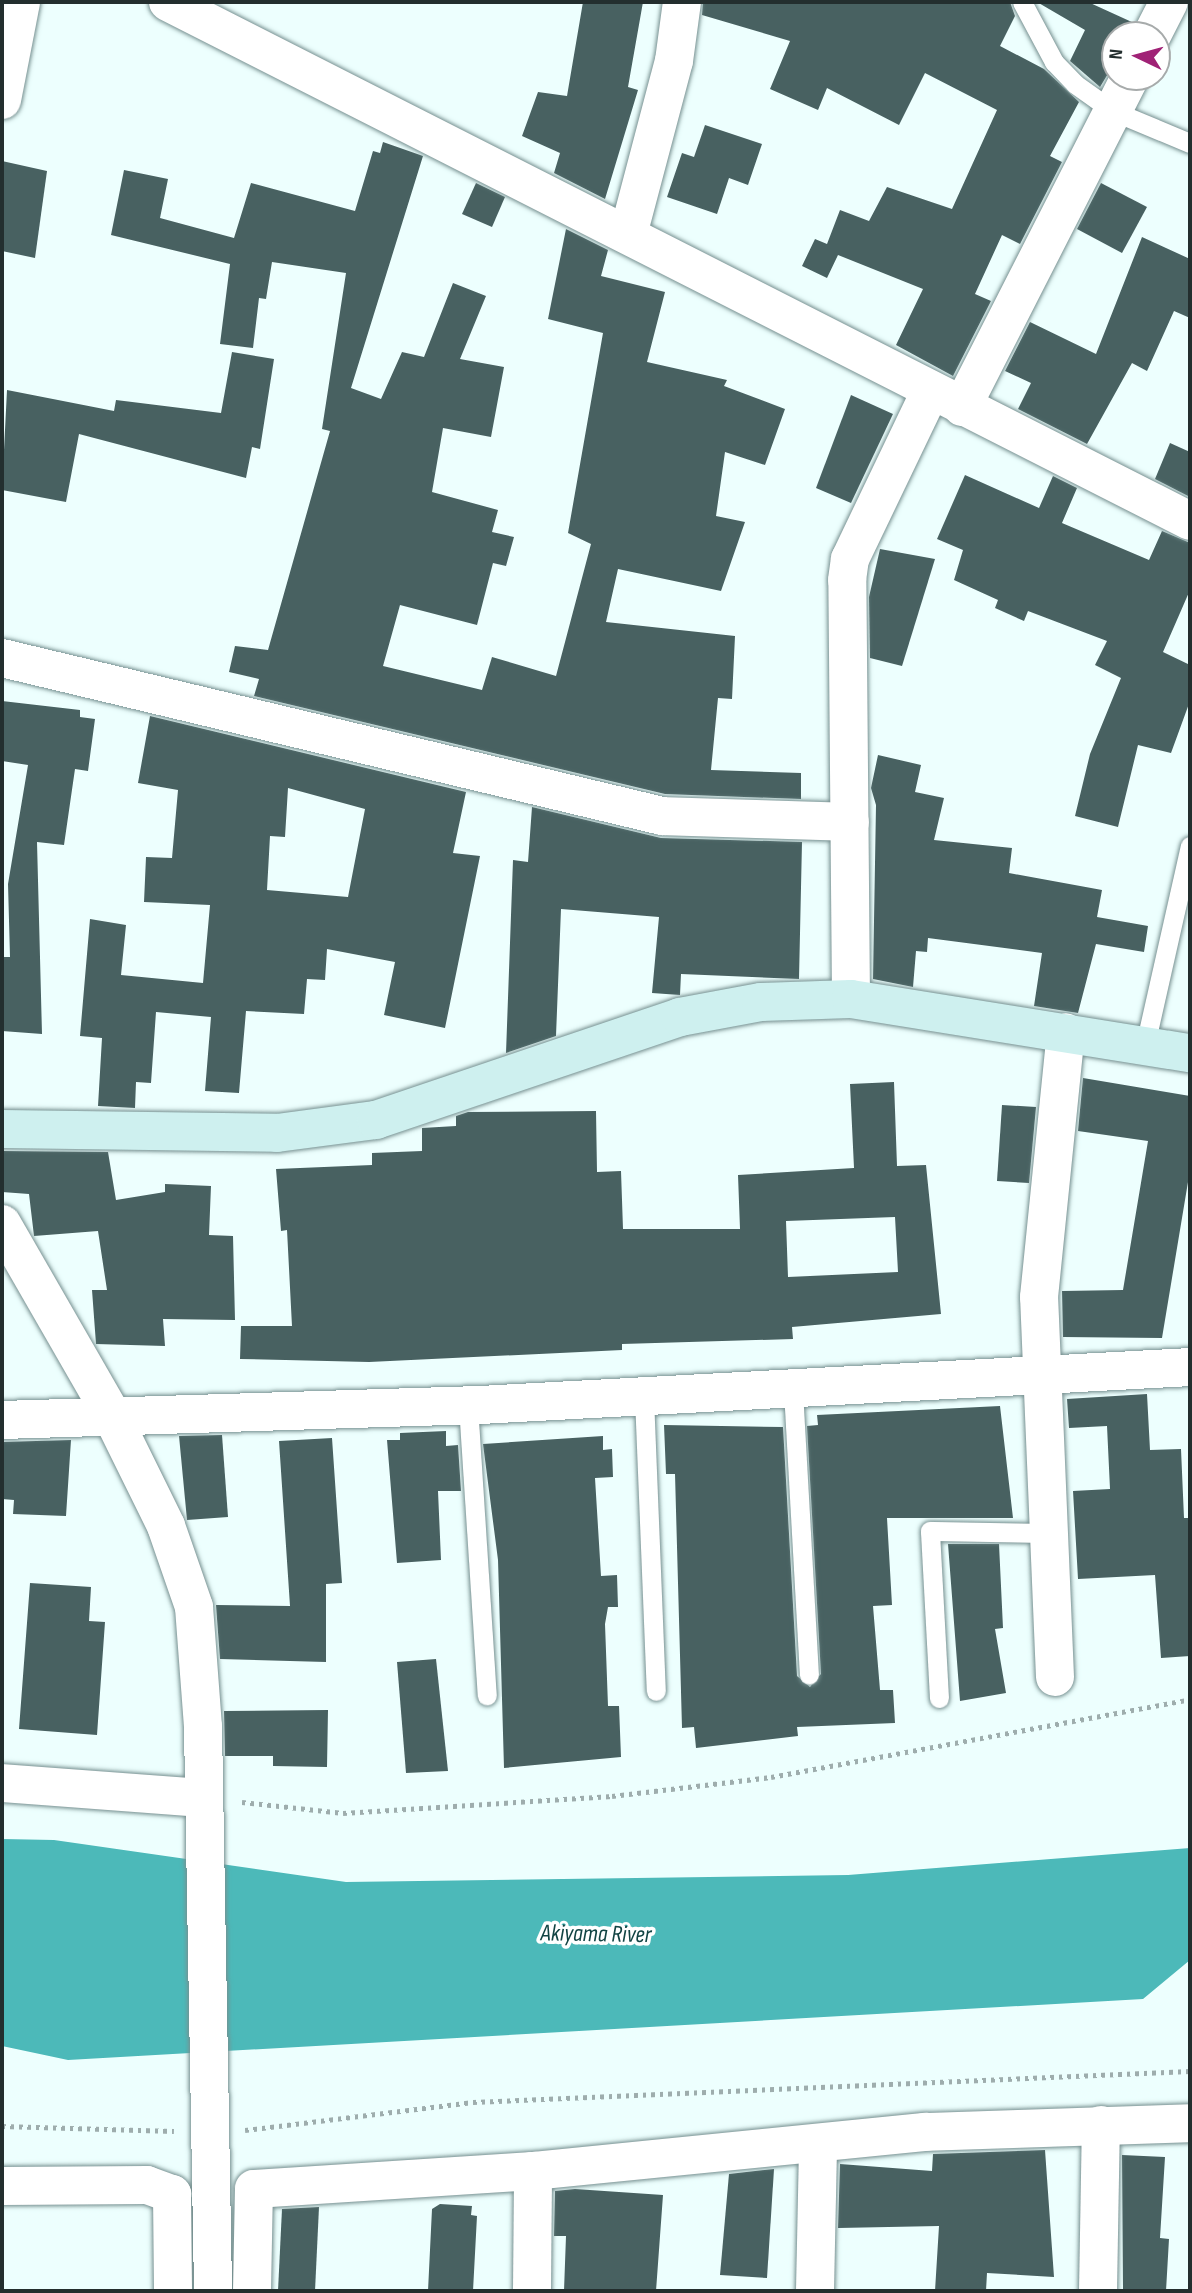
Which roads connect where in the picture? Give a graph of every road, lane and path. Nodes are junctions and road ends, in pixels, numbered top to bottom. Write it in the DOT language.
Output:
graph roads {
  1 [pos="21,2"];
  2 [pos="682,2"];
  3 [pos="1021,2"];
  4 [pos="1169,2"];
  5 [pos="175,3"];
  6 [pos="1159,21"];
  7 [pos="1123,91"];
  8 [pos="2,100"];
  9 [pos="1113,111"];
  10 [pos="1190,143"];
  11 [pos="629,231"];
  12 [pos="946,398"];
  13 [pos="1190,521"];
  14 [pos="2,658"];
  15 [pos="850,822"];
  16 [pos="1190,846"];
  17 [pos="851,999"];
  18 [pos="1066,1032"];
  19 [pos="1145,1045"];
  20 [pos="1190,1053"];
  21 [pos="2,1129"];
  22 [pos="2,1224"];
  23 [pos="1190,1367"];
  24 [pos="1045,1373"];
  25 [pos="793,1390"];
  26 [pos="643,1397"];
  27 [pos="468,1405"];
  28 [pos="110,1412"];
  29 [pos="2,1420"];
  30 [pos="1050,1533"];
  31 [pos="809,1675"];
  32 [pos="1055,1677"];
  33 [pos="656,1690"];
  34 [pos="487,1695"];
  35 [pos="939,1698"];
  36 [pos="1190,1699"];
  37 [pos="2,1783"];
  38 [pos="203,1807"];
  39 [pos="1190,2071"];
  40 [pos="213,2121"];
  41 [pos="1190,2123"];
  42 [pos="1101,2125"];
  43 [pos="2,2126"];
  44 [pos="818,2143"];
  45 [pos="533,2171"];
  46 [pos="2,2186"];
  47 [pos="173,2291"];
  48 [pos="213,2291"];
  49 [pos="252,2291"];
  50 [pos="532,2291"];
  51 [pos="815,2291"];
  52 [pos="1098,2291"];
  1 -- 8 [label="street"];
  2 -- 11 [label="street"];
  3 -- 9 [label="lane"];
  4 -- 6 [label="street"];
  5 -- 11 [label="street"];
  7 -- 9 [label="street"];
  9 -- 10 [label="lane"];
  9 -- 12 [label="street"];
  11 -- 12 [label="street"];
  12 -- 13 [label="street"];
  12 -- 15 [label="street"];
  14 -- 15 [label="street"];
  15 -- 17 [label="street"];
  16 -- 19 [label="lane"];
  17 -- 18 [label="street"];
  17 -- 21 [label="street"];
  18 -- 19 [label="street"];
  18 -- 24 [label="street"];
  19 -- 20 [label="street"];
  22 -- 28 [label="street"];
  23 -- 24 [label="street"];
  24 -- 25 [label="street"];
  24 -- 30 [label="street"];
  25 -- 26 [label="street"];
  25 -- 31 [label="lane"];
  26 -- 27 [label="street"];
  26 -- 33 [label="lane"];
  27 -- 28 [label="street"];
  27 -- 34 [label="lane"];
  28 -- 29 [label="street"];
  28 -- 38 [label="street"];
  30 -- 32 [label="street"];
  30 -- 35 [label="lane"];
  36 -- 38 [label="path"];
  37 -- 38 [label="street"];
  38 -- 40 [label="street"];
  39 -- 40 [label="path"];
  40 -- 43 [label="path"];
  40 -- 48 [label="street"];
  41 -- 42 [label="street"];
  42 -- 44 [label="street"];
  42 -- 52 [label="street"];
  44 -- 45 [label="street"];
  44 -- 51 [label="street"];
  45 -- 49 [label="street"];
  45 -- 50 [label="street"];
  46 -- 47 [label="street"];
}
